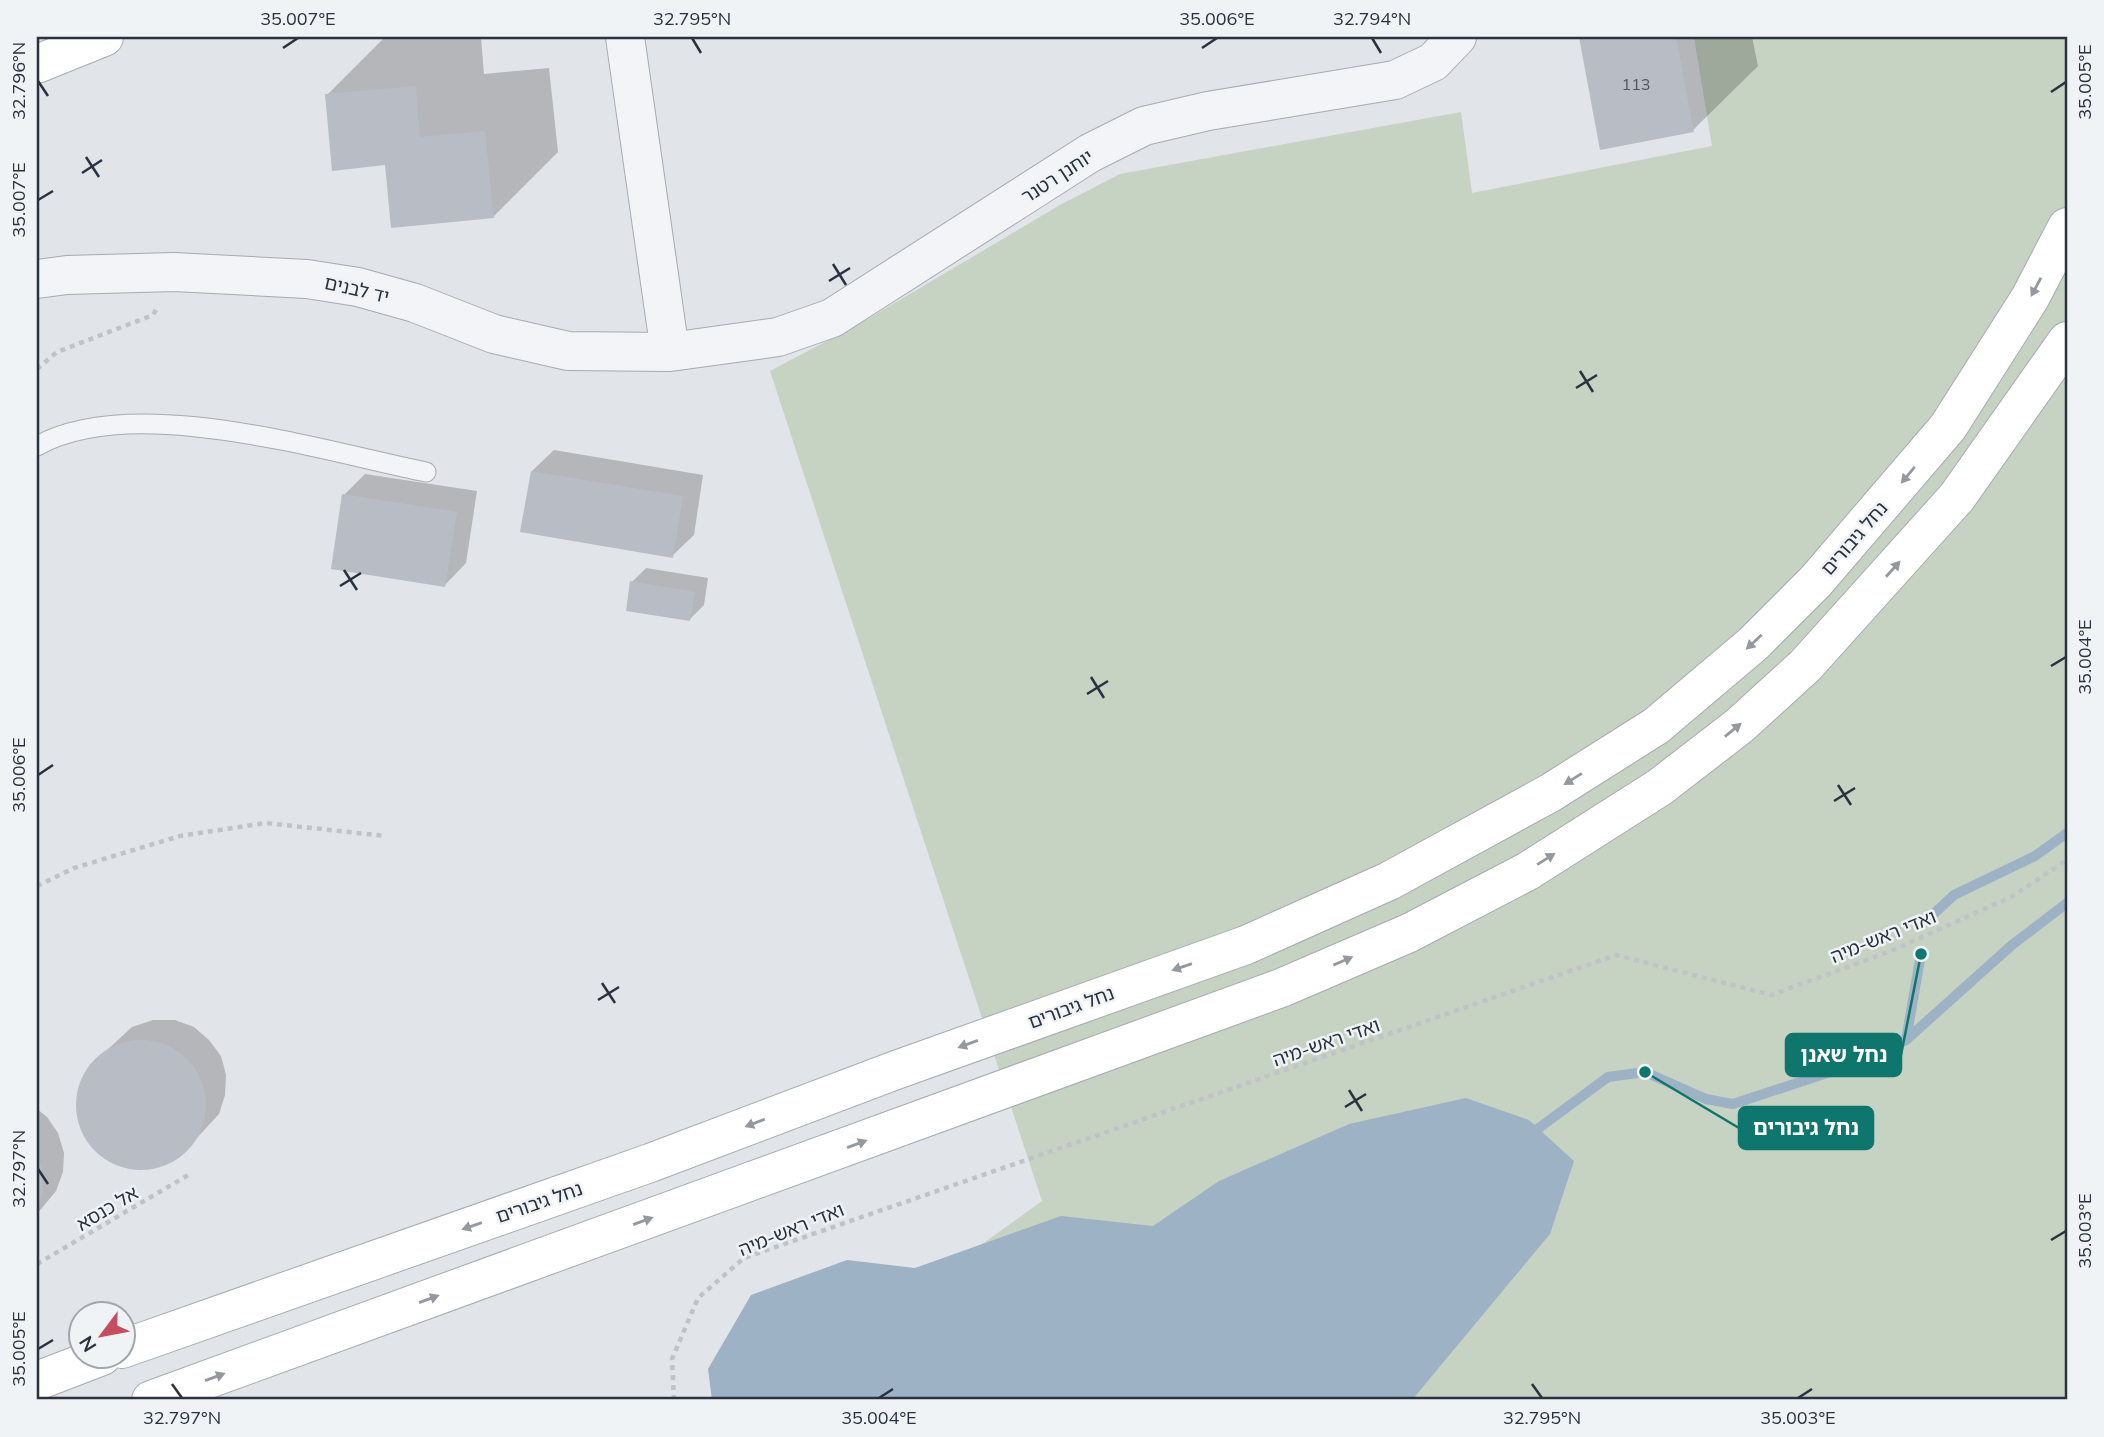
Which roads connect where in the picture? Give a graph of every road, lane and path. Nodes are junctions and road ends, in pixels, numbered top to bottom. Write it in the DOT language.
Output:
graph roads {
  1 [pos="104,37"];
  2 [pos="625,37"];
  3 [pos="1457,37"];
  4 [pos="37,64"];
  5 [pos="2067,227"];
  6 [pos="174,272"];
  7 [pos="37,279"];
  8 [pos="2067,341"];
  9 [pos="670,352"];
  10 [pos="37,369"];
  11 [pos="37,446"];
  12 [pos="426,472"];
  13 [pos="385,836"];
  14 [pos="2067,860"];
  15 [pos="37,886"];
  16 [pos="191,1174"];
  17 [pos="37,1264"];
  18 [pos="136,1344"];
  19 [pos="66,1370"];
  20 [pos="37,1381"];
  21 [pos="151,1400"];
  22 [pos="674,1400"];
  1 -- 4 [label="main road"];
  2 -- 9 [label="street"];
  3 -- 9 [label="street, יוחנן רטנר"];
  5 -- 18 [label="main road, נחל גיבורים, one-way"];
  6 -- 7 [label="street, יד לבנים"];
  6 -- 9 [label="street, יד לבנים"];
  6 -- 10 [label="path"];
  21 -- 8 [label="main road, one-way"];
  11 -- 12 [label="lane"];
  13 -- 15 [label="path"];
  14 -- 22 [label="path, ואדי ראש-מיה"];
  16 -- 17 [label="path, אל כנסא"];
  19 -- 20 [label="main road"];
}
